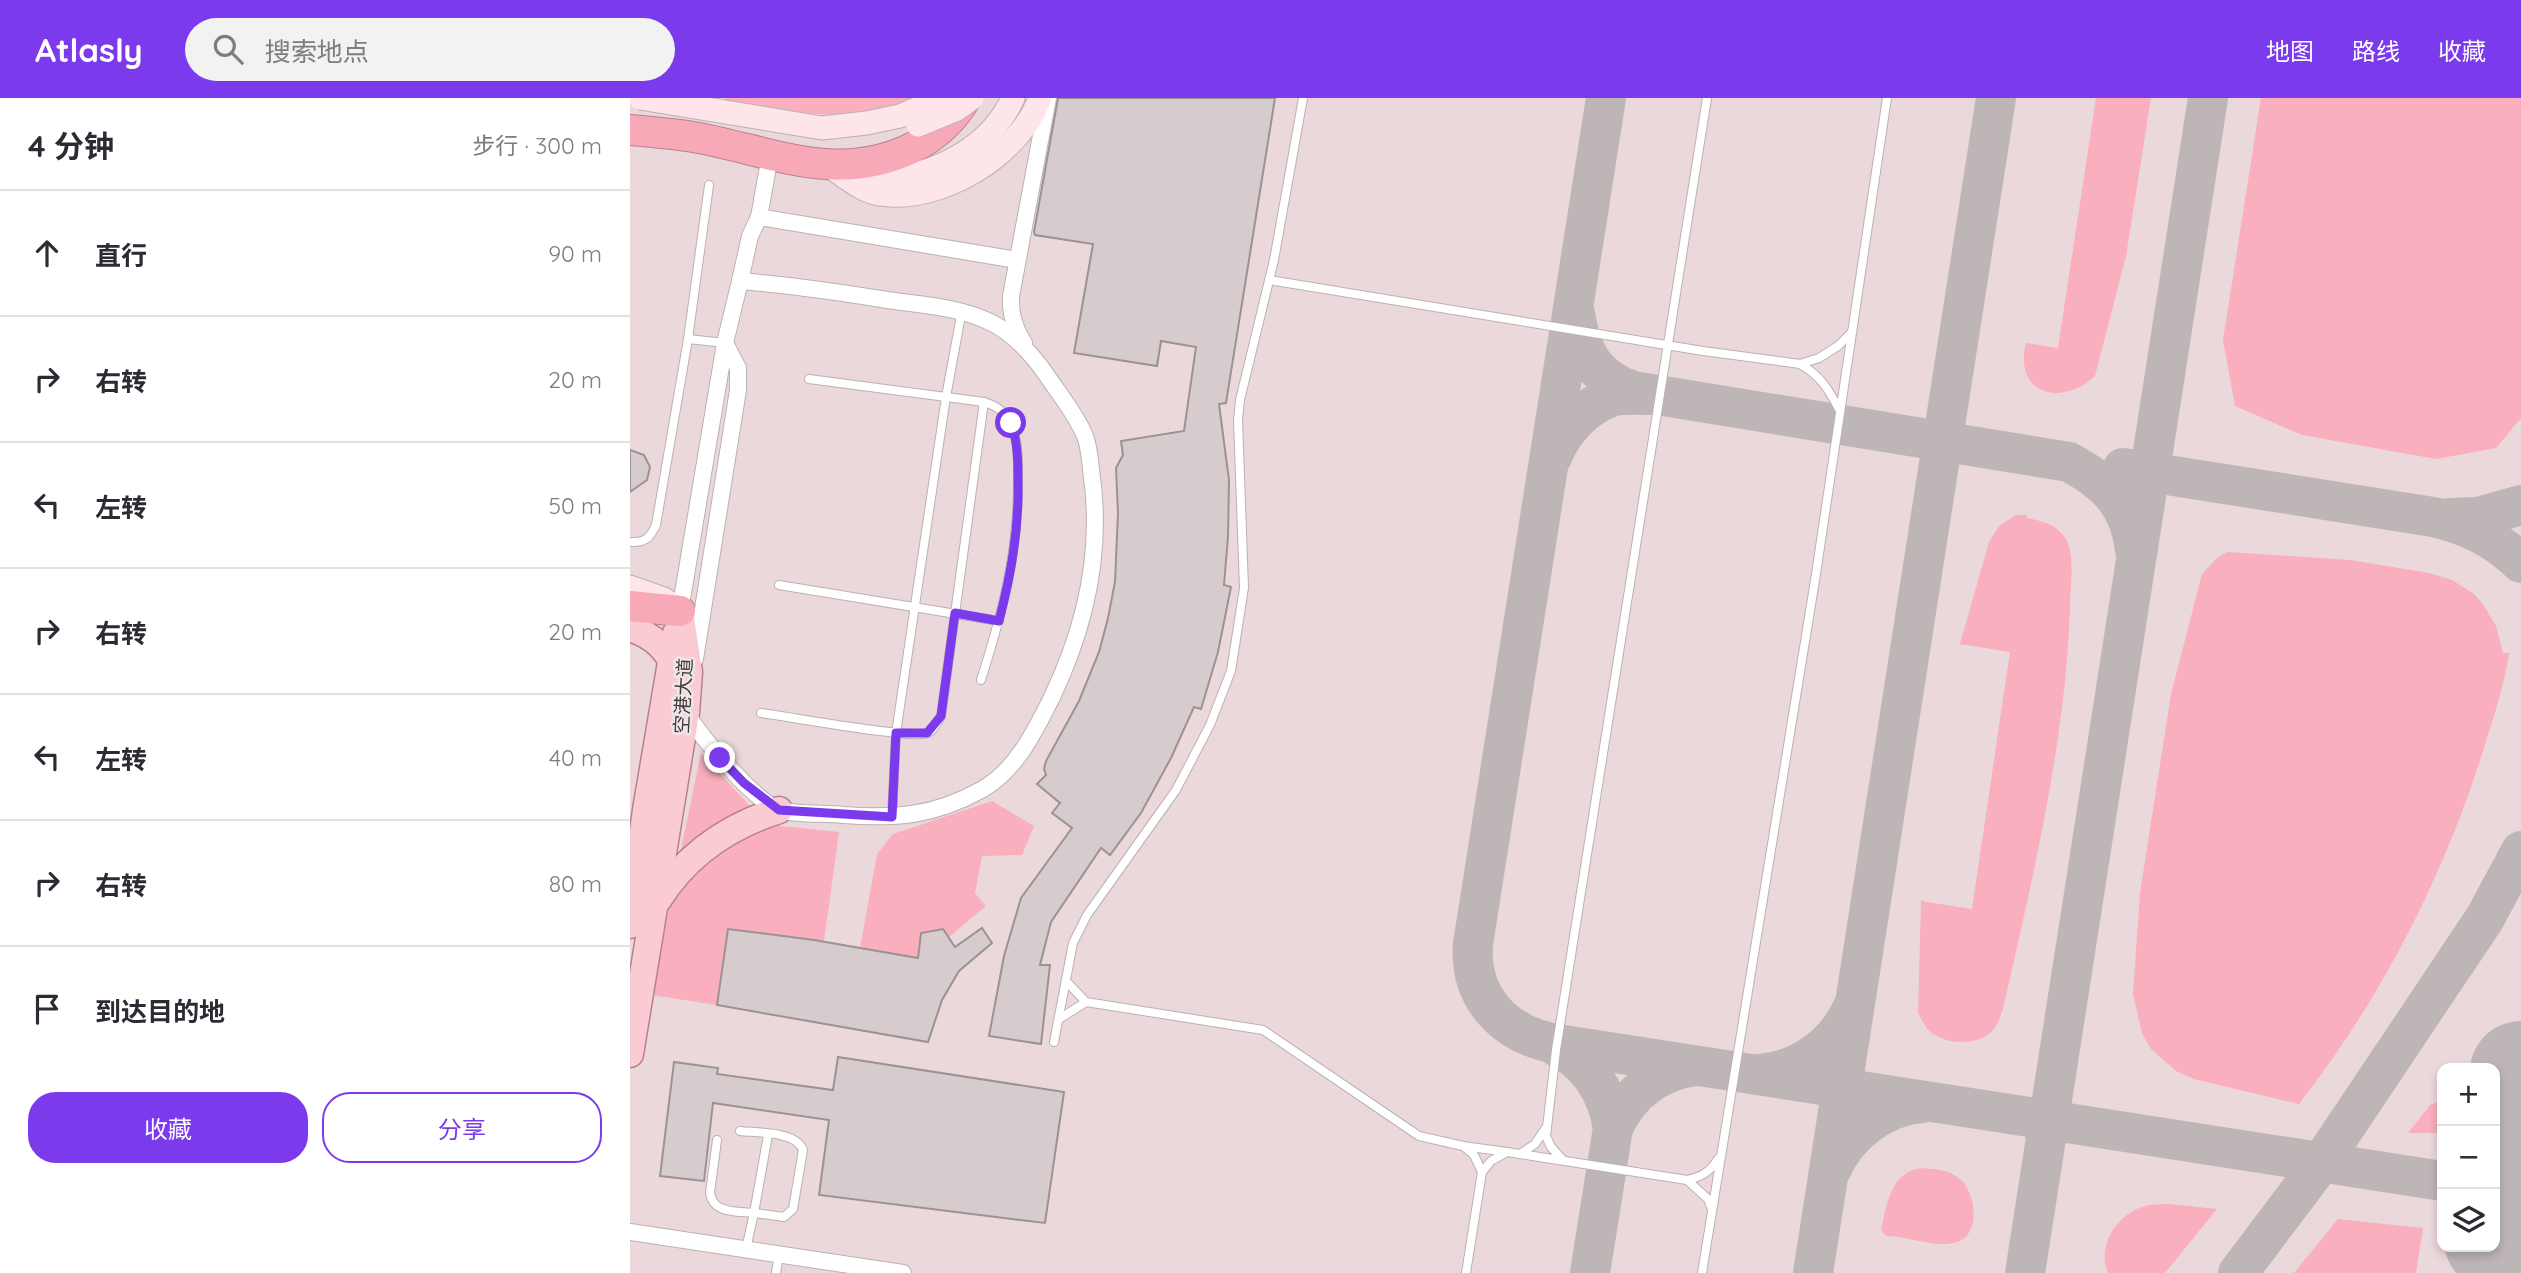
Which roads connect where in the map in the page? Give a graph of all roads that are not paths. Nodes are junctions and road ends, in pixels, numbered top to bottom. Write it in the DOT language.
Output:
graph roads {
  1 [pos="640,98"];
  2 [pos="704,98"];
  3 [pos="942,98"];
  4 [pos="966,98"];
  5 [pos="972,98"];
  6 [pos="1013,98"];
  7 [pos="1040,98"];
  8 [pos="1048,98"];
  9 [pos="1303,98"];
  10 [pos="1707,98"];
  11 [pos="1887,98"];
  12 [pos="822,128"];
  13 [pos="630,130"];
  14 [pos="698,138"];
  15 [pos="770,156"];
  16 [pos="828,165"];
  17 [pos="709,186"];
  18 [pos="759,217"];
  19 [pos="1017,260"];
  20 [pos="1269,280"];
  21 [pos="740,281"];
  22 [pos="962,310"];
  23 [pos="1852,332"];
  24 [pos="688,339"];
  25 [pos="725,342"];
  26 [pos="1668,345"];
  27 [pos="1036,359"];
  28 [pos="1800,364"];
  29 [pos="809,379"];
  30 [pos="946,397"];
  31 [pos="984,402"];
  32 [pos="1840,411"];
  33 [pos="630,542"];
  34 [pos="779,585"];
  35 [pos="630,587"];
  36 [pos="630,606"];
  37 [pos="915,607"];
  38 [pos="680,611"];
  39 [pos="955,613"];
  40 [pos="999,621"];
  41 [pos="630,628"];
  42 [pos="671,660"];
  43 [pos="981,680"];
  44 [pos="686,713"];
  45 [pos="761,713"];
  46 [pos="896,733"];
  47 [pos="779,810"];
  48 [pos="892,817"];
  49 [pos="635,849"];
  50 [pos="654,908"];
  51 [pos="630,925"];
  52 [pos="1066,981"];
  53 [pos="1086,1002"];
  54 [pos="1059,1019"];
  55 [pos="1054,1042"];
  56 [pos="630,1054"];
  57 [pos="1546,1126"];
  58 [pos="740,1131"];
  59 [pos="768,1135"];
  60 [pos="717,1140"];
  61 [pos="1464,1146"];
  62 [pos="1507,1152"];
  63 [pos="1520,1154"];
  64 [pos="1722,1154"];
  65 [pos="1563,1160"];
  66 [pos="1482,1172"];
  67 [pos="1687,1180"];
  68 [pos="1712,1208"];
  69 [pos="754,1213"];
  70 [pos="630,1232"];
  71 [pos="746,1249"];
  72 [pos="779,1254"];
  73 [pos="776,1273"];
  74 [pos="903,1273"];
  75 [pos="1466,1273"];
  76 [pos="1702,1273"];
  1 -- 12 [label="street, bridge"];
  2 -- 14 [label="street"];
  3 -- 12 [label="street, bridge"];
  4 -- 16 [label="highway"];
  5 -- 12 [label="street, bridge"];
  6 -- 16 [label="street"];
  7 -- 16 [label="street"];
  8 -- 19 [label="street"];
  9 -- 20 [label="lane"];
  10 -- 26 [label="lane"];
  11 -- 23 [label="lane"];
  13 -- 14 [label="highway"];
  14 -- 15 [label="highway"];
  15 -- 16 [label="highway"];
  15 -- 18 [label="street"];
  17 -- 24 [label="lane"];
  18 -- 19 [label="street"];
  18 -- 21 [label="street"];
  19 -- 27 [label="street"];
  20 -- 26 [label="lane"];
  20 -- 52 [label="lane"];
  21 -- 22 [label="street"];
  21 -- 25 [label="street"];
  22 -- 27 [label="street"];
  22 -- 30 [label="lane"];
  23 -- 28 [label="lane"];
  23 -- 32 [label="lane"];
  24 -- 25 [label="lane"];
  24 -- 33 [label="lane"];
  25 -- 38 [label="street"];
  25 -- 44 [label="street"];
  26 -- 28 [label="lane"];
  26 -- 57 [label="lane"];
  27 -- 48 [label="street"];
  28 -- 32 [label="lane"];
  29 -- 30 [label="lane"];
  30 -- 31 [label="lane"];
  30 -- 37 [label="lane"];
  31 -- 39 [label="lane"];
  31 -- 40 [label="lane"];
  32 -- 64 [label="lane"];
  34 -- 37 [label="lane"];
  35 -- 38 [label="street"];
  36 -- 38 [label="highway"];
  37 -- 39 [label="lane"];
  37 -- 46 [label="lane"];
  38 -- 42 [label="main road, 空港大道"];
  38 -- 44 [label="main road, 空港大道"];
  39 -- 40 [label="lane"];
  39 -- 46 [label="lane"];
  40 -- 43 [label="lane"];
  41 -- 42 [label="main road"];
  42 -- 44 [label="main road"];
  42 -- 49 [label="main road, 空港大道"];
  44 -- 47 [label="street"];
  44 -- 50 [label="main road, 空港大道"];
  45 -- 46 [label="lane"];
  46 -- 48 [label="lane"];
  47 -- 48 [label="street"];
  47 -- 50 [label="main road"];
  49 -- 51 [label="main road, 空港大道"];
  50 -- 56 [label="main road, 空港大道"];
  52 -- 53 [label="lane"];
  52 -- 54 [label="lane"];
  53 -- 54 [label="lane"];
  53 -- 61 [label="lane"];
  54 -- 55 [label="lane"];
  57 -- 63 [label="lane"];
  57 -- 65 [label="lane"];
  58 -- 59 [label="lane"];
  59 -- 69 [label="lane"];
  59 -- 69 [label="lane"];
  60 -- 69 [label="lane"];
  61 -- 62 [label="lane"];
  61 -- 66 [label="lane"];
  62 -- 63 [label="lane"];
  62 -- 66 [label="lane"];
  63 -- 65 [label="lane"];
  64 -- 67 [label="lane"];
  64 -- 68 [label="lane"];
  65 -- 67 [label="lane"];
  66 -- 75 [label="lane"];
  67 -- 68 [label="lane"];
  68 -- 76 [label="lane"];
  69 -- 71 [label="lane"];
  70 -- 71 [label="street"];
  71 -- 72 [label="street"];
  72 -- 73 [label="lane"];
  72 -- 74 [label="street"];
}
